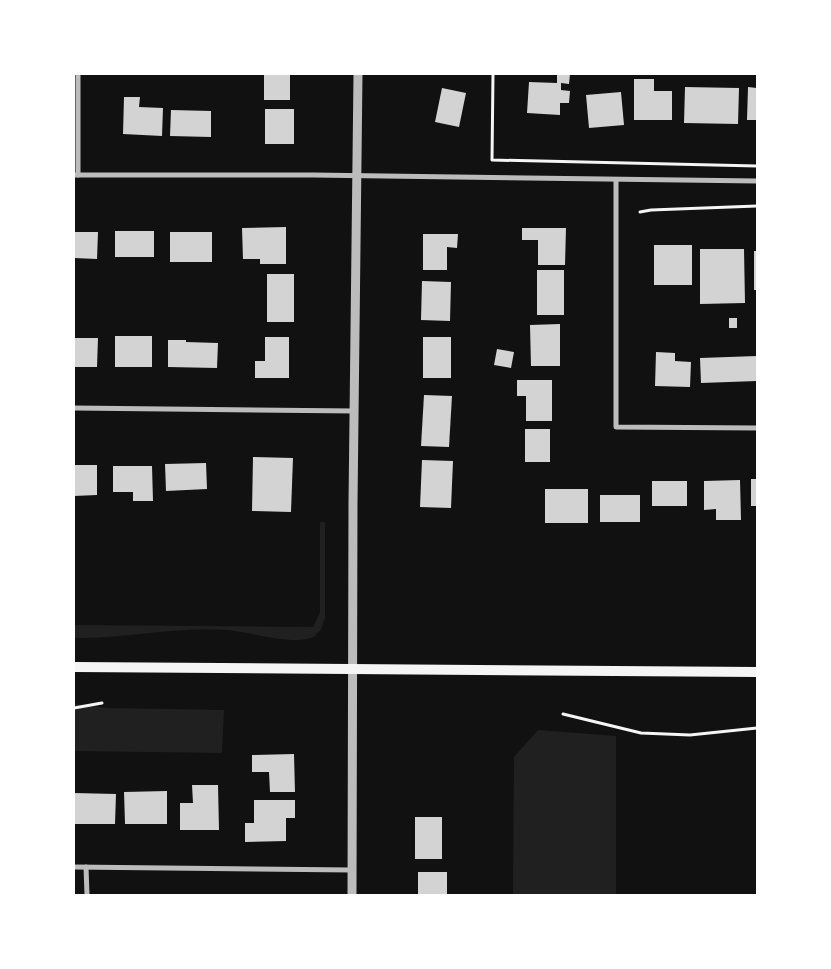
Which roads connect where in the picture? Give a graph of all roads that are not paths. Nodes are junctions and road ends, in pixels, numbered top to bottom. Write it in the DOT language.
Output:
graph roads {
  1 [pos="78,74"];
  2 [pos="358,74"];
  3 [pos="76,175"];
  4 [pos="357,176"];
  5 [pos="616,180"];
  6 [pos="757,181"];
  7 [pos="74,408"];
  8 [pos="355,411"];
  9 [pos="757,428"];
  10 [pos="74,666"];
  11 [pos="353,670"];
  12 [pos="757,672"];
  13 [pos="74,867"];
  14 [pos="86,867"];
  15 [pos="352,870"];
  16 [pos="86,895"];
  17 [pos="352,895"];
  1 -- 3 [label="street"];
  2 -- 4 [label="street"];
  3 -- 4 [label="street"];
  4 -- 5 [label="street"];
  4 -- 8 [label="street"];
  5 -- 6 [label="street"];
  5 -- 9 [label="street"];
  7 -- 8 [label="street"];
  8 -- 11 [label="street"];
  10 -- 11 [label="main road"];
  11 -- 12 [label="main road"];
  11 -- 15 [label="street"];
  13 -- 14 [label="street"];
  14 -- 15 [label="street"];
  14 -- 16 [label="street"];
  15 -- 17 [label="street"];
}
